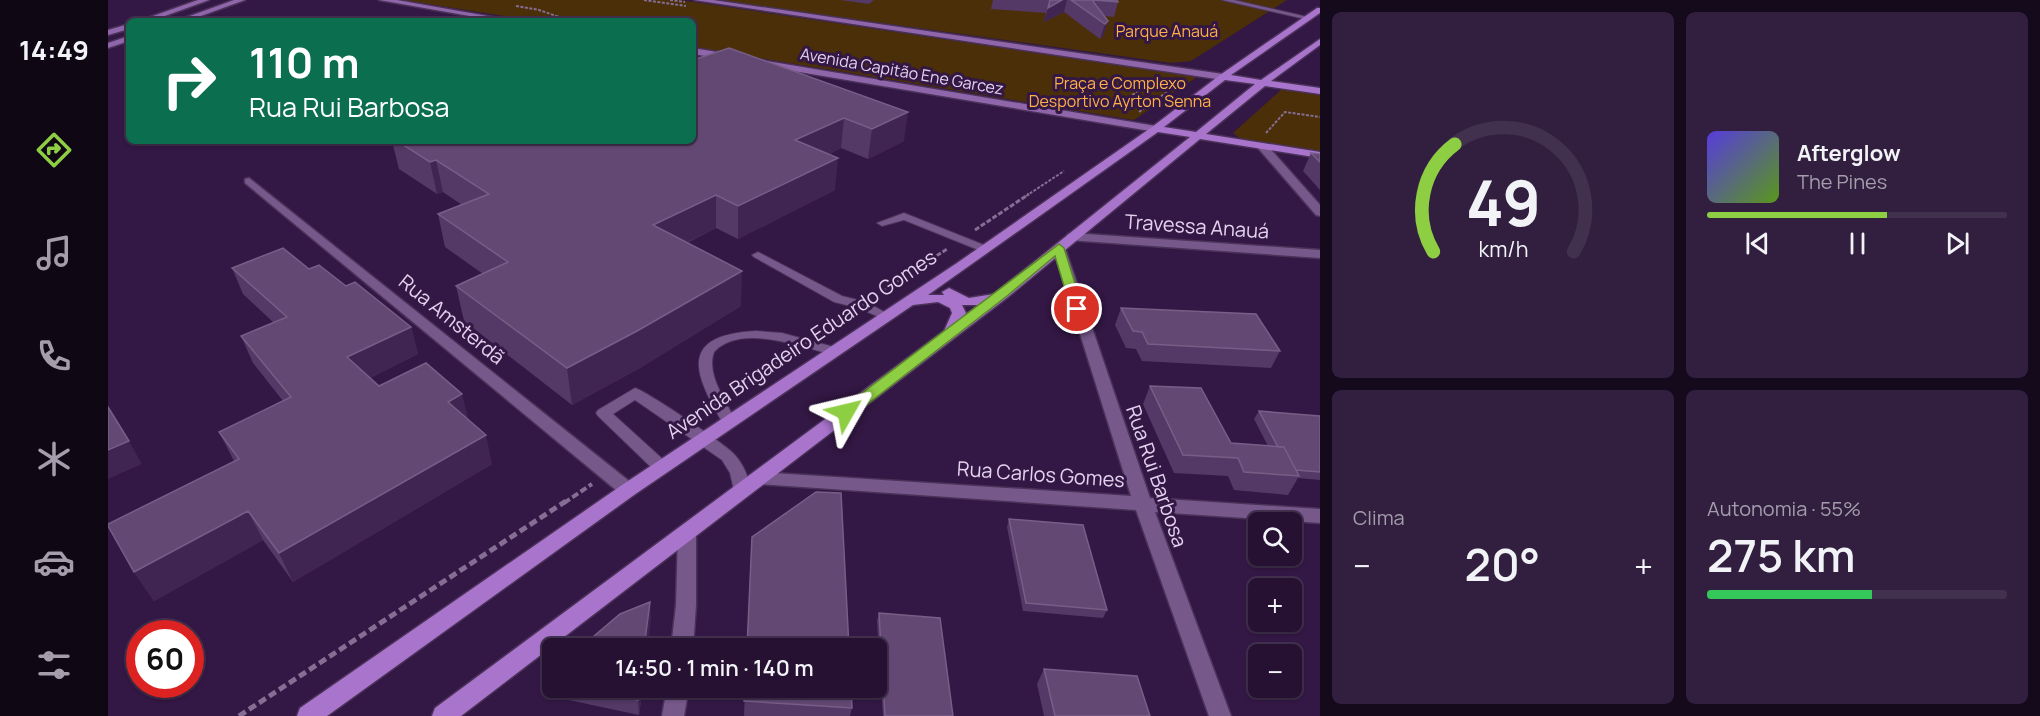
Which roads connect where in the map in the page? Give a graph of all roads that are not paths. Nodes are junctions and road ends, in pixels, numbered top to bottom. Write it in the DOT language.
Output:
graph roads {
  1 [pos="205,0"];
  2 [pos="241,0"];
  3 [pos="383,0"];
  4 [pos="1225,0"];
  5 [pos="1250,0"];
  6 [pos="694,4"];
  7 [pos="1315,14"];
  8 [pos="152,18"];
  9 [pos="189,18"];
  10 [pos="494,18"];
  11 [pos="126,27"];
  12 [pos="108,33"];
  13 [pos="126,39"];
  14 [pos="1320,41"];
  15 [pos="108,46"];
  16 [pos="696,52"];
  17 [pos="739,59"];
  18 [pos="750,61"];
  19 [pos="1223,76"];
  20 [pos="1264,83"];
  21 [pos="1320,91"];
  22 [pos="1156,129"];
  23 [pos="1199,135"];
  24 [pos="1263,140"];
  25 [pos="1320,155"];
  26 [pos="249,181"];
  27 [pos="1320,212"];
  28 [pos="882,223"];
  29 [pos="1065,242"];
  30 [pos="985,249"];
  31 [pos="1320,254"];
  32 [pos="758,255"];
  33 [pos="962,266"];
  34 [pos="1003,294"];
  35 [pos="892,312"];
  36 [pos="949,333"];
  37 [pos="833,351"];
  38 [pos="729,421"];
  39 [pos="702,439"];
  40 [pos="662,467"];
  41 [pos="759,478"];
  42 [pos="628,490"];
  43 [pos="741,491"];
  44 [pos="1142,503"];
  45 [pos="1320,516"];
  46 [pos="687,533"];
  47 [pos="683,638"];
  48 [pos="676,698"];
  49 [pos="308,716"];
  50 [pos="443,716"];
  51 [pos="673,716"];
  52 [pos="1220,716"];
  1 -- 8 [label="street"];
  2 -- 9 [label="street"];
  3 -- 10 [label="street"];
  4 -- 7 [label="lane"];
  5 -- 7 [label="lane"];
  6 -- 19 [label="street, Avenida Capitão Ene Garcez"];
  7 -- 19 [label="main road, Avenida Brigadeiro Eduardo Gomes"];
  11 -- 12 [label="street"];
  13 -- 15 [label="street"];
  14 -- 20 [label="main road"];
  16 -- 17 [label="street"];
  18 -- 22 [label="street, Avenida Capitão Ene Garcez"];
  19 -- 20 [label="main road, Avenida Capitão Ene Garcez"];
  19 -- 22 [label="main road, Avenida Brigadeiro Eduardo Gomes"];
  20 -- 21 [label="main road, Avenida Capitão Ene Garcez"];
  20 -- 23 [label="main road"];
  22 -- 23 [label="main road, Avenida Capitão Ene Garcez"];
  22 -- 30 [label="main road, Avenida Brigadeiro Eduardo Gomes"];
  23 -- 24 [label="main road, Avenida Capitão Ene Garcez"];
  23 -- 29 [label="main road"];
  24 -- 25 [label="main road, Avenida Capitão Ene Garcez"];
  24 -- 27 [label="street"];
  26 -- 42 [label="street, Rua Amsterdã"];
  28 -- 30 [label="lane"];
  29 -- 31 [label="street, Travessa Anauá"];
  29 -- 34 [label="main road"];
  29 -- 44 [label="street, Rua Rui Barbosa"];
  30 -- 33 [label="main road, Avenida Brigadeiro Eduardo Gomes"];
  32 -- 35 [label="lane"];
  33 -- 34 [label="main road"];
  33 -- 35 [label="main road, Avenida Brigadeiro Eduardo Gomes"];
  34 -- 36 [label="main road"];
  35 -- 36 [label="main road"];
  35 -- 37 [label="main road, Avenida Brigadeiro Eduardo Gomes"];
  36 -- 41 [label="main road"];
  37 -- 38 [label="main road, Avenida Brigadeiro Eduardo Gomes"];
  37 -- 38 [label="lane"];
  38 -- 39 [label="main road, Avenida Brigadeiro Eduardo Gomes"];
  39 -- 40 [label="main road, Avenida Brigadeiro Eduardo Gomes"];
  39 -- 40 [label="lane"];
  39 -- 43 [label="lane"];
  40 -- 42 [label="main road, Avenida Brigadeiro Eduardo Gomes"];
  41 -- 43 [label="main road"];
  41 -- 44 [label="street, Rua Carlos Gomes"];
  42 -- 49 [label="main road, Avenida Brigadeiro Eduardo Gomes"];
  43 -- 46 [label="main road"];
  44 -- 45 [label="street, Rua Carlos Gomes"];
  44 -- 52 [label="street, Rua Rui Barbosa"];
  46 -- 47 [label="street"];
  46 -- 50 [label="main road"];
  48 -- 51 [label="street"];
}
